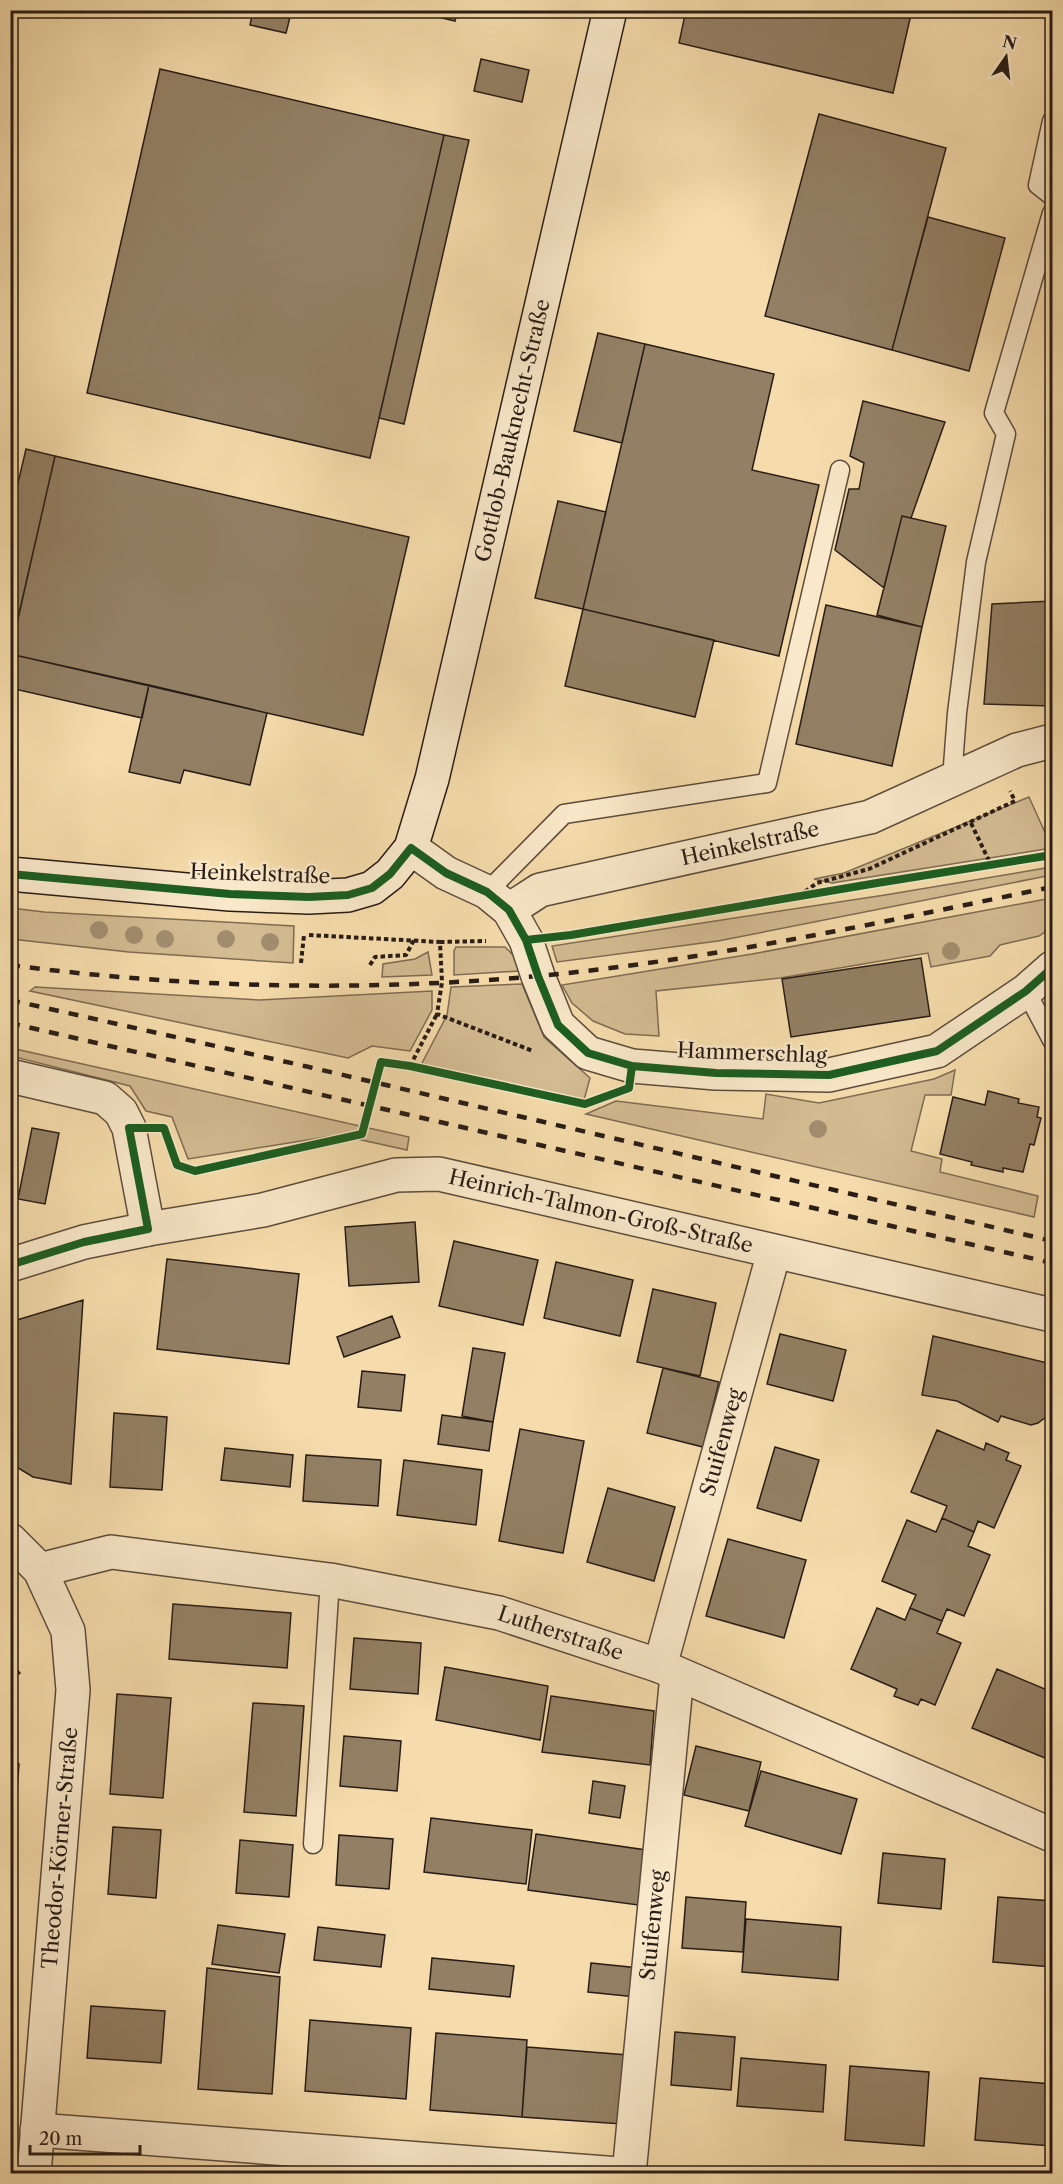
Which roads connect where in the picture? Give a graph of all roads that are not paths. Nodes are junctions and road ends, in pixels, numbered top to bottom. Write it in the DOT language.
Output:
graph roads {
  1 [pos="610,10"];
  2 [pos="1053,121"];
  3 [pos="1053,196"];
  4 [pos="1053,213"];
  5 [pos="840,470"];
  6 [pos="1053,741"];
  7 [pos="952,779"];
  8 [pos="411,848"];
  9 [pos="10,874"];
  10 [pos="498,901"];
  11 [pos="1053,968"];
  12 [pos="1026,992"];
  13 [pos="1053,1040"];
  14 [pos="10,1076"];
  15 [pos="148,1228"];
  16 [pos="774,1252"];
  17 [pos="10,1265"];
  18 [pos="1053,1315"];
  19 [pos="10,1540"];
  20 [pos="40,1570"];
  21 [pos="330,1580"];
  22 [pos="669,1671"];
  23 [pos="1053,1835"];
  24 [pos="313,1844"];
  25 [pos="37,2130"];
  26 [pos="34,2174"];
  27 [pos="619,2174"];
  28 [pos="629,2174"];
  1 -- 8 [label="street, Gottlob-Bauknecht-Straße"];
  2 -- 3 [label="lane"];
  4 -- 7 [label="lane"];
  5 -- 10 [label="lane"];
  6 -- 7 [label="street, Heinkelstraße"];
  7 -- 10 [label="street, Heinkelstraße"];
  8 -- 9 [label="street, Heinkelstraße"];
  8 -- 10 [label="street"];
  10 -- 12 [label="street, Hammerschlag"];
  11 -- 12 [label="street, Hammerschlag"];
  12 -- 13 [label="lane"];
  14 -- 15 [label="street"];
  15 -- 16 [label="street, Heinrich-Talmon-Groß-Straße"];
  15 -- 17 [label="street, Heinrich-Talmon-Groß-Straße"];
  16 -- 18 [label="street, Heinrich-Talmon-Groß-Straße"];
  16 -- 22 [label="street, Stuifenweg"];
  19 -- 20 [label="street, Theodor-Körner-Straße"];
  20 -- 21 [label="street, Lutherstraße"];
  20 -- 25 [label="street, Theodor-Körner-Straße"];
  21 -- 22 [label="street, Lutherstraße"];
  21 -- 24 [label="lane"];
  22 -- 23 [label="street, Lutherstraße"];
  22 -- 28 [label="street, Stuifenweg"];
  25 -- 26 [label="street, Theodor-Körner-Straße"];
  25 -- 27 [label="street"];
}
